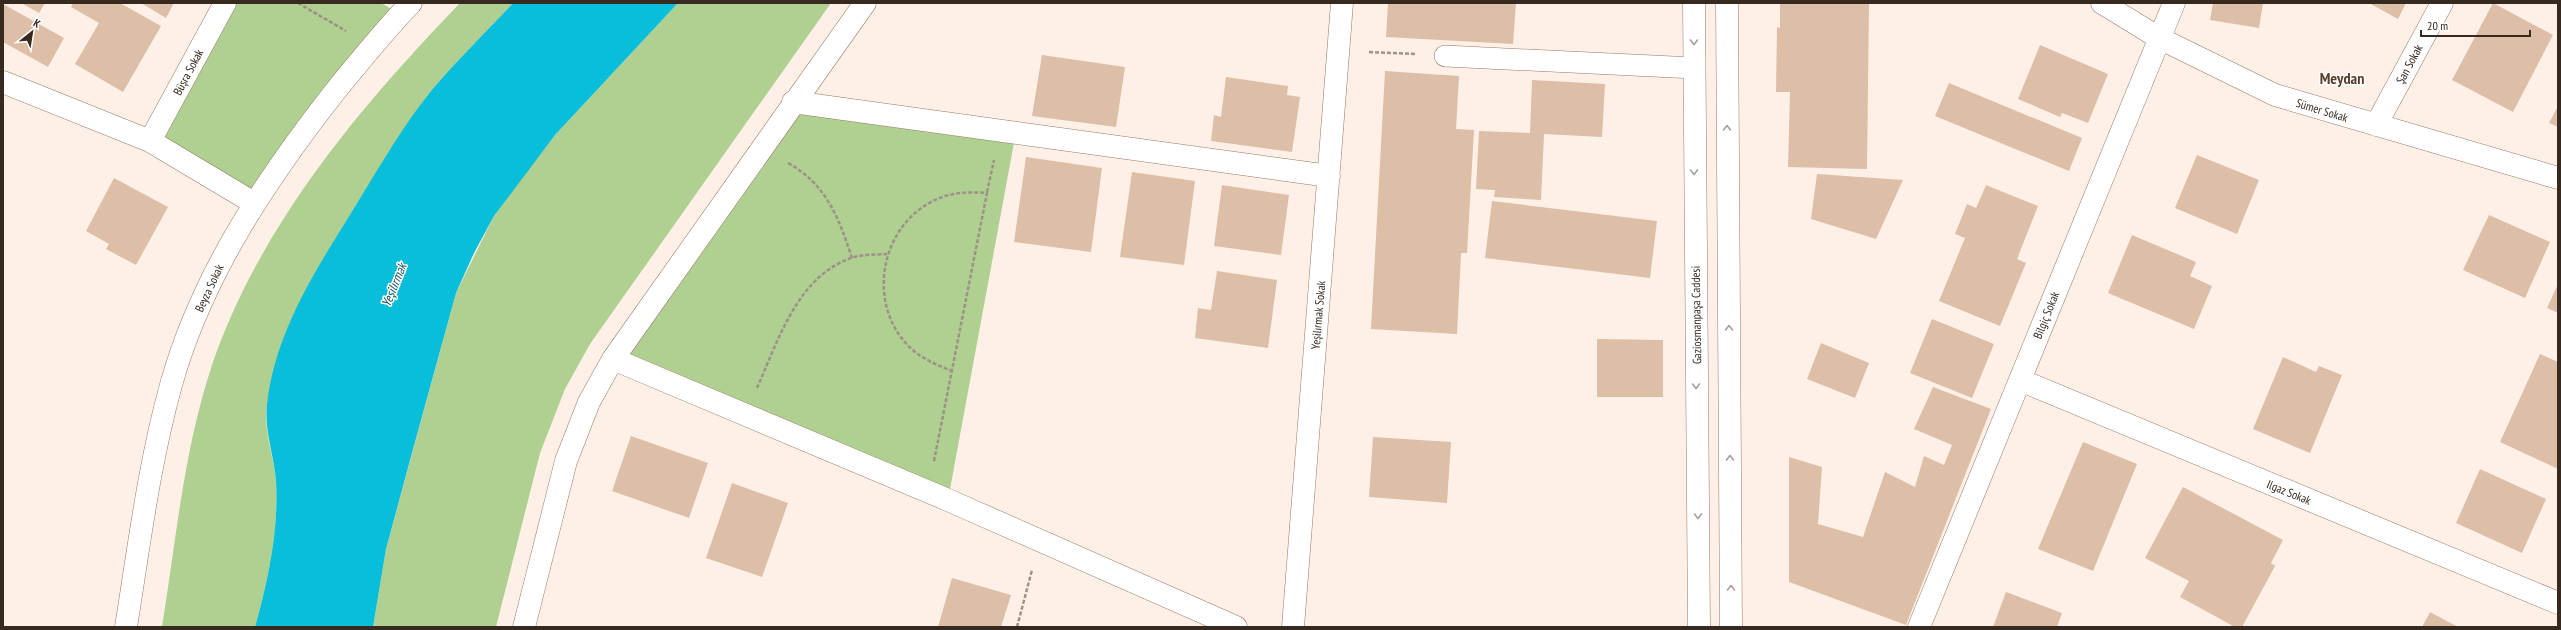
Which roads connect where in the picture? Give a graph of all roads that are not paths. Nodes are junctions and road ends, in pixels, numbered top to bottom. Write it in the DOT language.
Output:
graph roads {
  1 [pos="225,3"];
  2 [pos="411,3"];
  3 [pos="865,3"];
  4 [pos="1342,3"];
  5 [pos="1694,3"];
  6 [pos="1726,3"];
  7 [pos="2102,3"];
  8 [pos="2174,3"];
  9 [pos="2442,3"];
  10 [pos="2159,38"];
  11 [pos="1445,56"];
  12 [pos="1694,68"];
  13 [pos="3,82"];
  14 [pos="793,102"];
  15 [pos="2376,125"];
  16 [pos="150,141"];
  17 [pos="1329,176"];
  18 [pos="2558,178"];
  19 [pos="254,203"];
  20 [pos="613,359"];
  21 [pos="2020,380"];
  22 [pos="2558,603"];
  23 [pos="126,627"];
  24 [pos="524,627"];
  25 [pos="1236,627"];
  26 [pos="1293,627"];
  27 [pos="1698,627"];
  28 [pos="1731,627"];
  29 [pos="1919,627"];
  1 -- 16 [label="street, Büşra Sokak"];
  2 -- 19 [label="street, Beyza Sokak"];
  3 -- 14 [label="street"];
  4 -- 17 [label="street, Yeşilırmak Sokak"];
  5 -- 12 [label="street, Gaziosmanpaşa Caddesi, one-way"];
  28 -- 6 [label="street, one-way"];
  7 -- 10 [label="street, Sümer Sokak"];
  8 -- 10 [label="street, Bilgiç Sokak"];
  9 -- 15 [label="street, Şan Sokak"];
  10 -- 15 [label="street, Sümer Sokak"];
  10 -- 21 [label="street, Bilgiç Sokak"];
  11 -- 12 [label="lane"];
  12 -- 27 [label="street, Gaziosmanpaşa Caddesi, one-way"];
  13 -- 16 [label="street"];
  14 -- 17 [label="street"];
  14 -- 20 [label="street"];
  15 -- 18 [label="street, Sümer Sokak"];
  16 -- 19 [label="street"];
  17 -- 26 [label="street, Yeşilırmak Sokak"];
  19 -- 23 [label="street, Beyza Sokak"];
  20 -- 24 [label="street"];
  20 -- 25 [label="street"];
  21 -- 22 [label="street, Ilgaz Sokak"];
  21 -- 29 [label="street, Bilgiç Sokak"];
}
